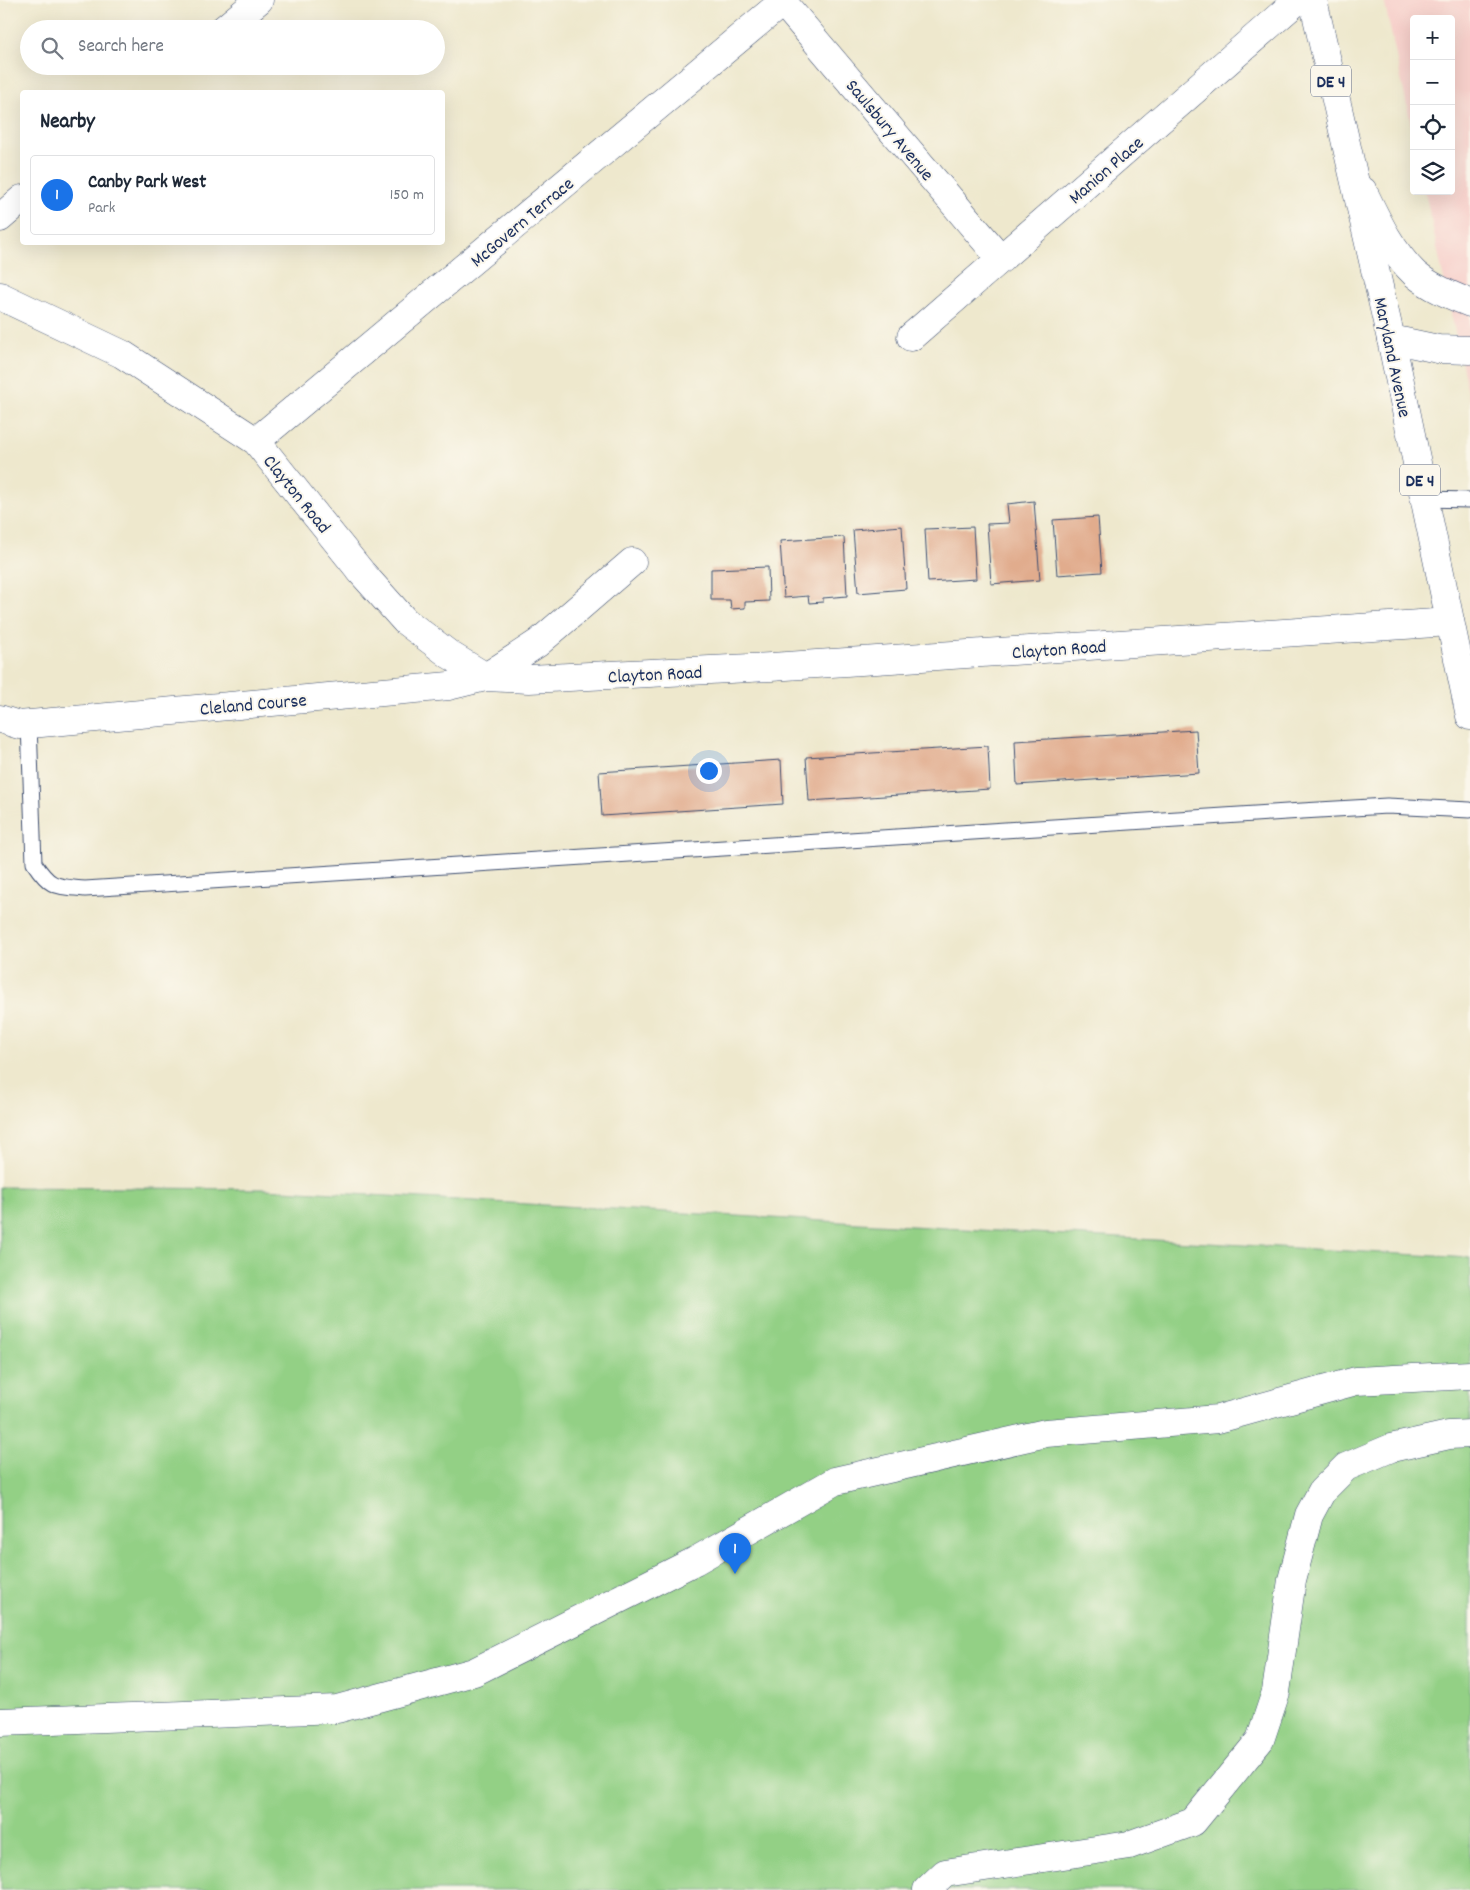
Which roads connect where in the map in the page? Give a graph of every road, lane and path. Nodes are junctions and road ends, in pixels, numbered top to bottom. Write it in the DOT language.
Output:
graph roads {
  1 [pos="259,0"];
  2 [pos="1298,0"];
  3 [pos="1313,0"];
  4 [pos="783,1"];
  5 [pos="235,20"];
  6 [pos="1349,162"];
  7 [pos="20,201"];
  8 [pos="0,218"];
  9 [pos="1001,259"];
  10 [pos="0,296"];
  11 [pos="1470,303"];
  12 [pos="911,337"];
  13 [pos="1391,339"];
  14 [pos="1470,350"];
  15 [pos="256,441"];
  16 [pos="1424,499"];
  17 [pos="1470,500"];
  18 [pos="632,562"];
  19 [pos="1450,622"];
  20 [pos="486,677"];
  21 [pos="1470,713"];
  22 [pos="16,722"];
  23 [pos="1470,810"];
  24 [pos="1470,1375"];
  25 [pos="1470,1434"];
  26 [pos="0,1722"];
  27 [pos="927,1890"];
  1 -- 5 [label="street"];
  2 -- 9 [label="street, Manion Place"];
  3 -- 6 [label="street, Maryland Avenue / DE 4"];
  4 -- 9 [label="street, Saulsbury Avenue"];
  4 -- 15 [label="street, McGovern Terrace"];
  6 -- 11 [label="street"];
  6 -- 13 [label="street, Maryland Avenue / DE 4"];
  7 -- 8 [label="street"];
  9 -- 12 [label="street, Manion Place"];
  10 -- 15 [label="street, Clayton Road"];
  13 -- 14 [label="street"];
  13 -- 16 [label="street, Maryland Avenue / DE 4"];
  15 -- 20 [label="street, Clayton Road"];
  16 -- 17 [label="lane"];
  16 -- 19 [label="street, Maryland Avenue / DE 4"];
  18 -- 20 [label="street"];
  19 -- 20 [label="street, Clayton Road"];
  19 -- 21 [label="street, Maryland Avenue / DE 4"];
  20 -- 22 [label="street, Cleland Course"];
  22 -- 23 [label="lane"];
  24 -- 26 [label="street"];
  25 -- 27 [label="street"];
}
